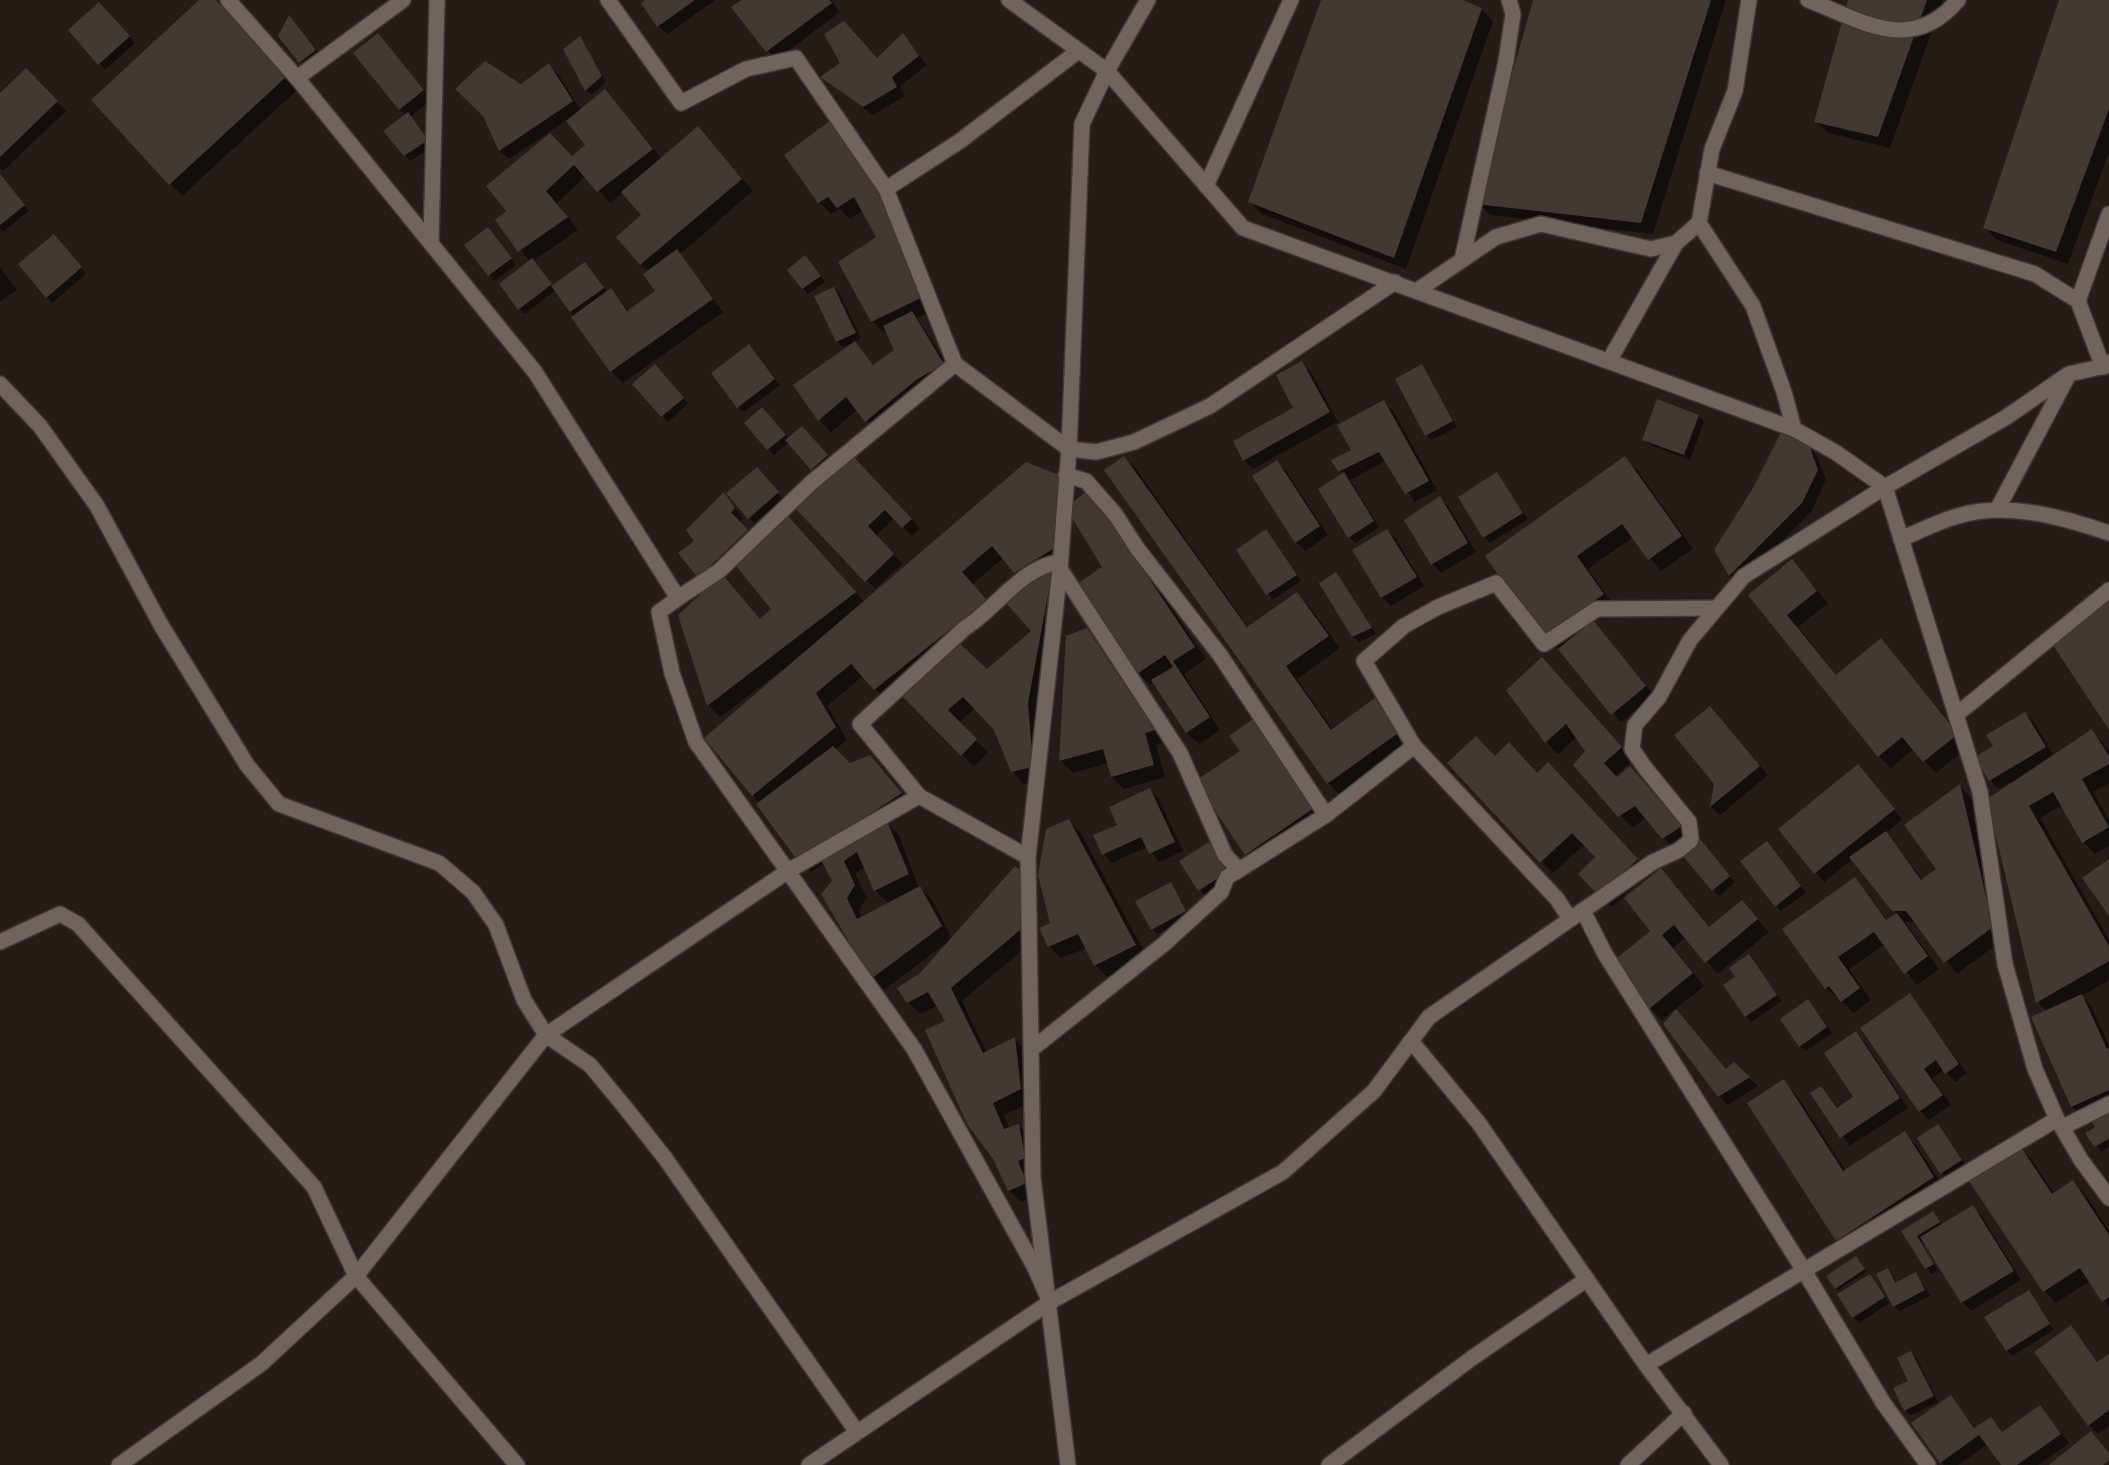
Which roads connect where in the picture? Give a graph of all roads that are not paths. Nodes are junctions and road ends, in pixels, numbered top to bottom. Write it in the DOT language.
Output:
graph roads {
  1 [pos="228,0"];
  2 [pos="403,0"];
  3 [pos="437,0"];
  4 [pos="608,0"];
  5 [pos="1009,0"];
  6 [pos="1148,0"];
  7 [pos="1291,0"];
  8 [pos="1749,0"];
  9 [pos="1808,0"];
  10 [pos="1958,0"];
  11 [pos="1512,5"];
  12 [pos="1077,52"];
  13 [pos="1107,71"];
  14 [pos="297,78"];
  15 [pos="1707,173"];
  16 [pos="1206,186"];
  17 [pos="886,189"];
  18 [pos="2109,214"];
  19 [pos="1699,223"];
  20 [pos="431,243"];
  21 [pos="1676,243"];
  22 [pos="1462,260"];
  23 [pos="1395,282"];
  24 [pos="1418,290"];
  25 [pos="2078,301"];
  26 [pos="1609,361"];
  27 [pos="955,364"];
  28 [pos="2107,365"];
  29 [pos="2069,374"];
  30 [pos="0,384"];
  31 [pos="1794,429"];
  32 [pos="1069,449"];
  33 [pos="1066,475"];
  34 [pos="1885,487"];
  35 [pos="1998,508"];
  36 [pos="2109,533"];
  37 [pos="1901,539"];
  38 [pos="1060,566"];
  39 [pos="2109,590"];
  40 [pos="678,598"];
  41 [pos="1717,608"];
  42 [pos="1956,716"];
  43 [pos="1414,746"];
  44 [pos="919,796"];
  45 [pos="1326,815"];
  46 [pos="1029,857"];
  47 [pos="1239,870"];
  48 [pos="788,871"];
  49 [pos="1577,915"];
  50 [pos="0,942"];
  51 [pos="546,1035"];
  52 [pos="1411,1041"];
  53 [pos="1032,1049"];
  54 [pos="2109,1104"];
  55 [pos="2060,1123"];
  56 [pos="2109,1198"];
  57 [pos="1803,1269"];
  58 [pos="356,1276"];
  59 [pos="1587,1279"];
  60 [pos="1050,1302"];
  61 [pos="1646,1365"];
  62 [pos="1684,1413"];
  63 [pos="856,1432"];
  64 [pos="119,1465"];
  65 [pos="517,1465"];
  66 [pos="809,1465"];
  67 [pos="1068,1465"];
  68 [pos="1329,1465"];
  69 [pos="1628,1465"];
  70 [pos="1721,1465"];
  71 [pos="1928,1465"];
  1 -- 14 [label="street"];
  2 -- 14 [label="street"];
  3 -- 20 [label="street"];
  4 -- 17 [label="street"];
  5 -- 12 [label="street"];
  6 -- 13 [label="street"];
  7 -- 16 [label="street"];
  8 -- 15 [label="street"];
  9 -- 10 [label="street"];
  11 -- 22 [label="street"];
  12 -- 13 [label="street"];
  12 -- 17 [label="street"];
  13 -- 16 [label="street"];
  13 -- 32 [label="street"];
  14 -- 20 [label="street"];
  15 -- 19 [label="street"];
  15 -- 25 [label="street"];
  16 -- 23 [label="street"];
  17 -- 27 [label="street"];
  18 -- 25 [label="street"];
  19 -- 21 [label="street"];
  19 -- 31 [label="street"];
  20 -- 40 [label="street"];
  21 -- 22 [label="street"];
  21 -- 26 [label="street"];
  22 -- 24 [label="street"];
  23 -- 24 [label="street"];
  23 -- 32 [label="street"];
  24 -- 26 [label="street"];
  25 -- 28 [label="street"];
  26 -- 31 [label="street"];
  27 -- 32 [label="street"];
  27 -- 40 [label="street"];
  28 -- 29 [label="street"];
  29 -- 34 [label="street"];
  29 -- 35 [label="street"];
  30 -- 51 [label="street"];
  31 -- 34 [label="street"];
  32 -- 33 [label="street"];
  33 -- 38 [label="street"];
  33 -- 45 [label="street"];
  34 -- 37 [label="street"];
  34 -- 41 [label="street"];
  35 -- 36 [label="street"];
  35 -- 37 [label="street"];
  37 -- 42 [label="street"];
  38 -- 44 [label="street"];
  38 -- 46 [label="street"];
  38 -- 47 [label="street"];
  39 -- 42 [label="street"];
  40 -- 48 [label="street"];
  41 -- 43 [label="street"];
  41 -- 49 [label="street"];
  42 -- 55 [label="street"];
  43 -- 45 [label="street"];
  43 -- 49 [label="street"];
  44 -- 46 [label="street"];
  44 -- 48 [label="street"];
  45 -- 47 [label="street"];
  46 -- 53 [label="street"];
  47 -- 53 [label="street"];
  48 -- 51 [label="street"];
  48 -- 60 [label="street"];
  49 -- 52 [label="street"];
  49 -- 57 [label="street"];
  50 -- 58 [label="street"];
  51 -- 58 [label="street"];
  51 -- 63 [label="street"];
  52 -- 59 [label="street"];
  52 -- 60 [label="street"];
  53 -- 60 [label="street"];
  54 -- 55 [label="street"];
  55 -- 56 [label="street"];
  55 -- 57 [label="street"];
  57 -- 61 [label="street"];
  57 -- 71 [label="street"];
  58 -- 64 [label="street"];
  58 -- 65 [label="street"];
  59 -- 61 [label="street"];
  59 -- 68 [label="street"];
  60 -- 63 [label="street"];
  60 -- 67 [label="street"];
  61 -- 62 [label="street"];
  62 -- 69 [label="street"];
  62 -- 70 [label="street"];
  63 -- 66 [label="street"];
}
